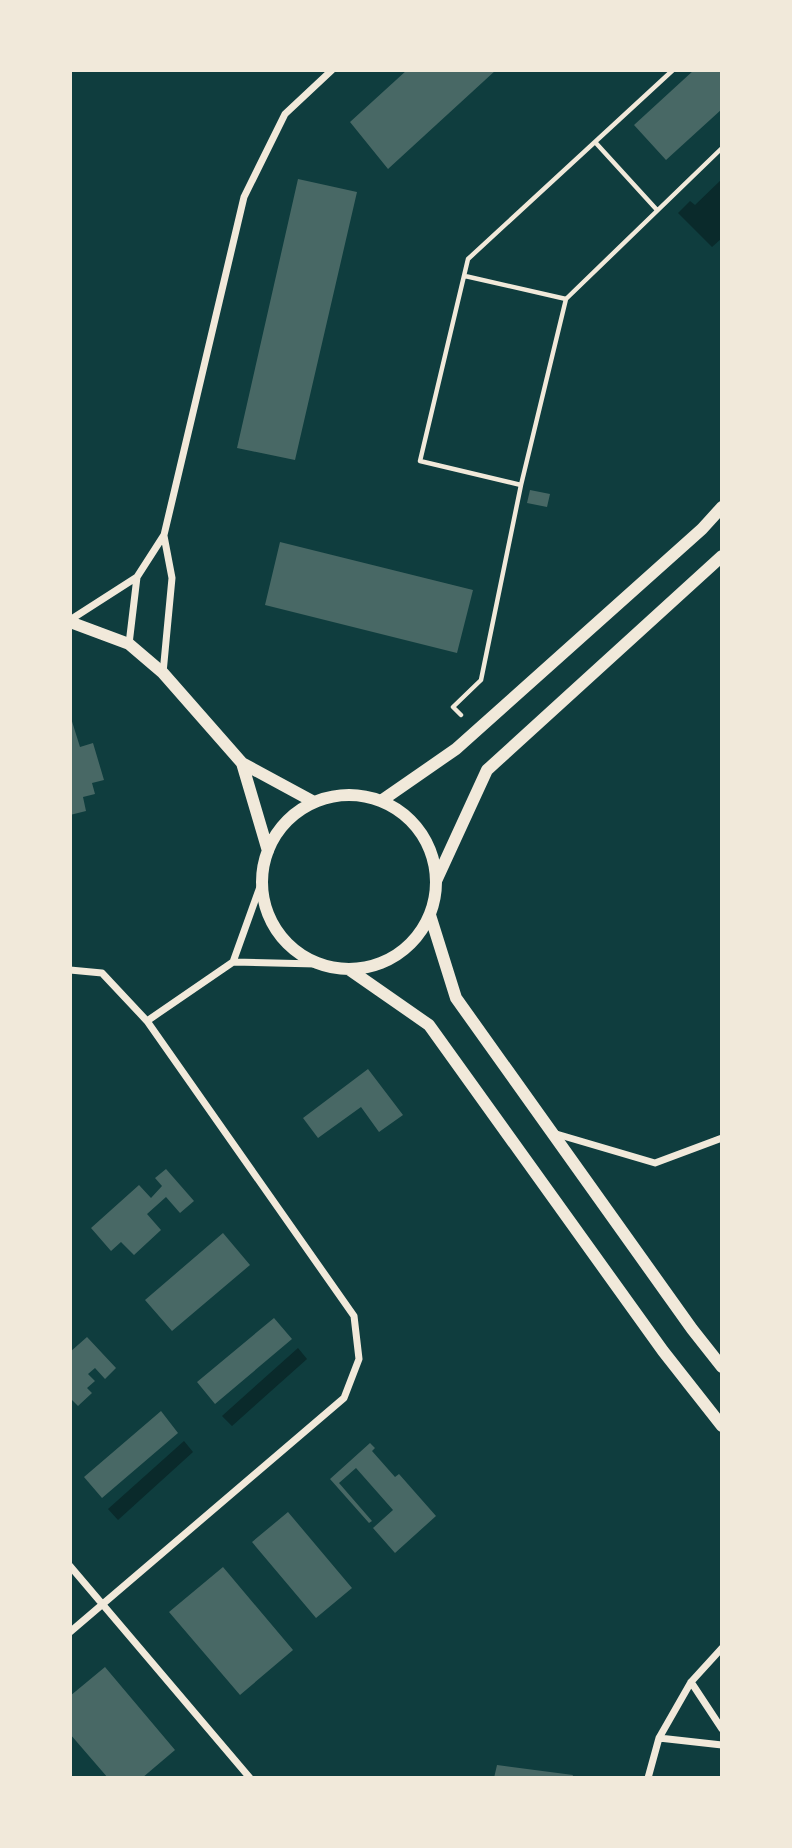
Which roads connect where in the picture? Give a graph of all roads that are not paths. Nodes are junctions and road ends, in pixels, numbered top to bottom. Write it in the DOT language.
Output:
graph roads {
  1 [pos="332,70"];
  2 [pos="722,507"];
  3 [pos="164,535"];
  4 [pos="719,562"];
  5 [pos="137,577"];
  6 [pos="70,621"];
  7 [pos="129,644"];
  8 [pos="163,673"];
  9 [pos="242,763"];
  10 [pos="381,801"];
  11 [pos="314,802"];
  12 [pos="268,850"];
  13 [pos="436,881"];
  14 [pos="261,884"];
  15 [pos="430,915"];
  16 [pos="233,962"];
  17 [pos="316,964"];
  18 [pos="70,970"];
  19 [pos="350,970"];
  20 [pos="147,1021"];
  21 [pos="552,1133"];
  22 [pos="722,1138"];
  23 [pos="722,1367"];
  24 [pos="722,1426"];
  25 [pos="70,1566"];
  26 [pos="103,1605"];
  27 [pos="70,1632"];
  28 [pos="722,1648"];
  29 [pos="691,1682"];
  30 [pos="722,1729"];
  31 [pos="659,1738"];
  32 [pos="722,1745"];
  33 [pos="250,1778"];
  34 [pos="648,1778"];
  1 -- 3 [label="street"];
  2 -- 10 [label="street"];
  3 -- 5 [label="street"];
  3 -- 8 [label="street"];
  4 -- 13 [label="street"];
  5 -- 6 [label="street"];
  5 -- 7 [label="street"];
  6 -- 7 [label="street"];
  7 -- 8 [label="street"];
  8 -- 9 [label="street"];
  9 -- 11 [label="street"];
  9 -- 12 [label="street"];
  10 -- 11 [label="street"];
  10 -- 13 [label="street"];
  11 -- 12 [label="street"];
  12 -- 14 [label="street"];
  13 -- 15 [label="street"];
  14 -- 16 [label="street"];
  14 -- 17 [label="street"];
  15 -- 19 [label="street"];
  15 -- 21 [label="street"];
  16 -- 17 [label="street"];
  16 -- 20 [label="street"];
  17 -- 19 [label="street"];
  18 -- 20 [label="street"];
  19 -- 24 [label="street"];
  20 -- 26 [label="street"];
  21 -- 22 [label="street"];
  21 -- 23 [label="street"];
  25 -- 26 [label="street"];
  26 -- 27 [label="street"];
  26 -- 33 [label="street"];
  28 -- 29 [label="street"];
  29 -- 30 [label="street"];
  29 -- 31 [label="street"];
  31 -- 32 [label="street"];
  31 -- 34 [label="street"];
}
